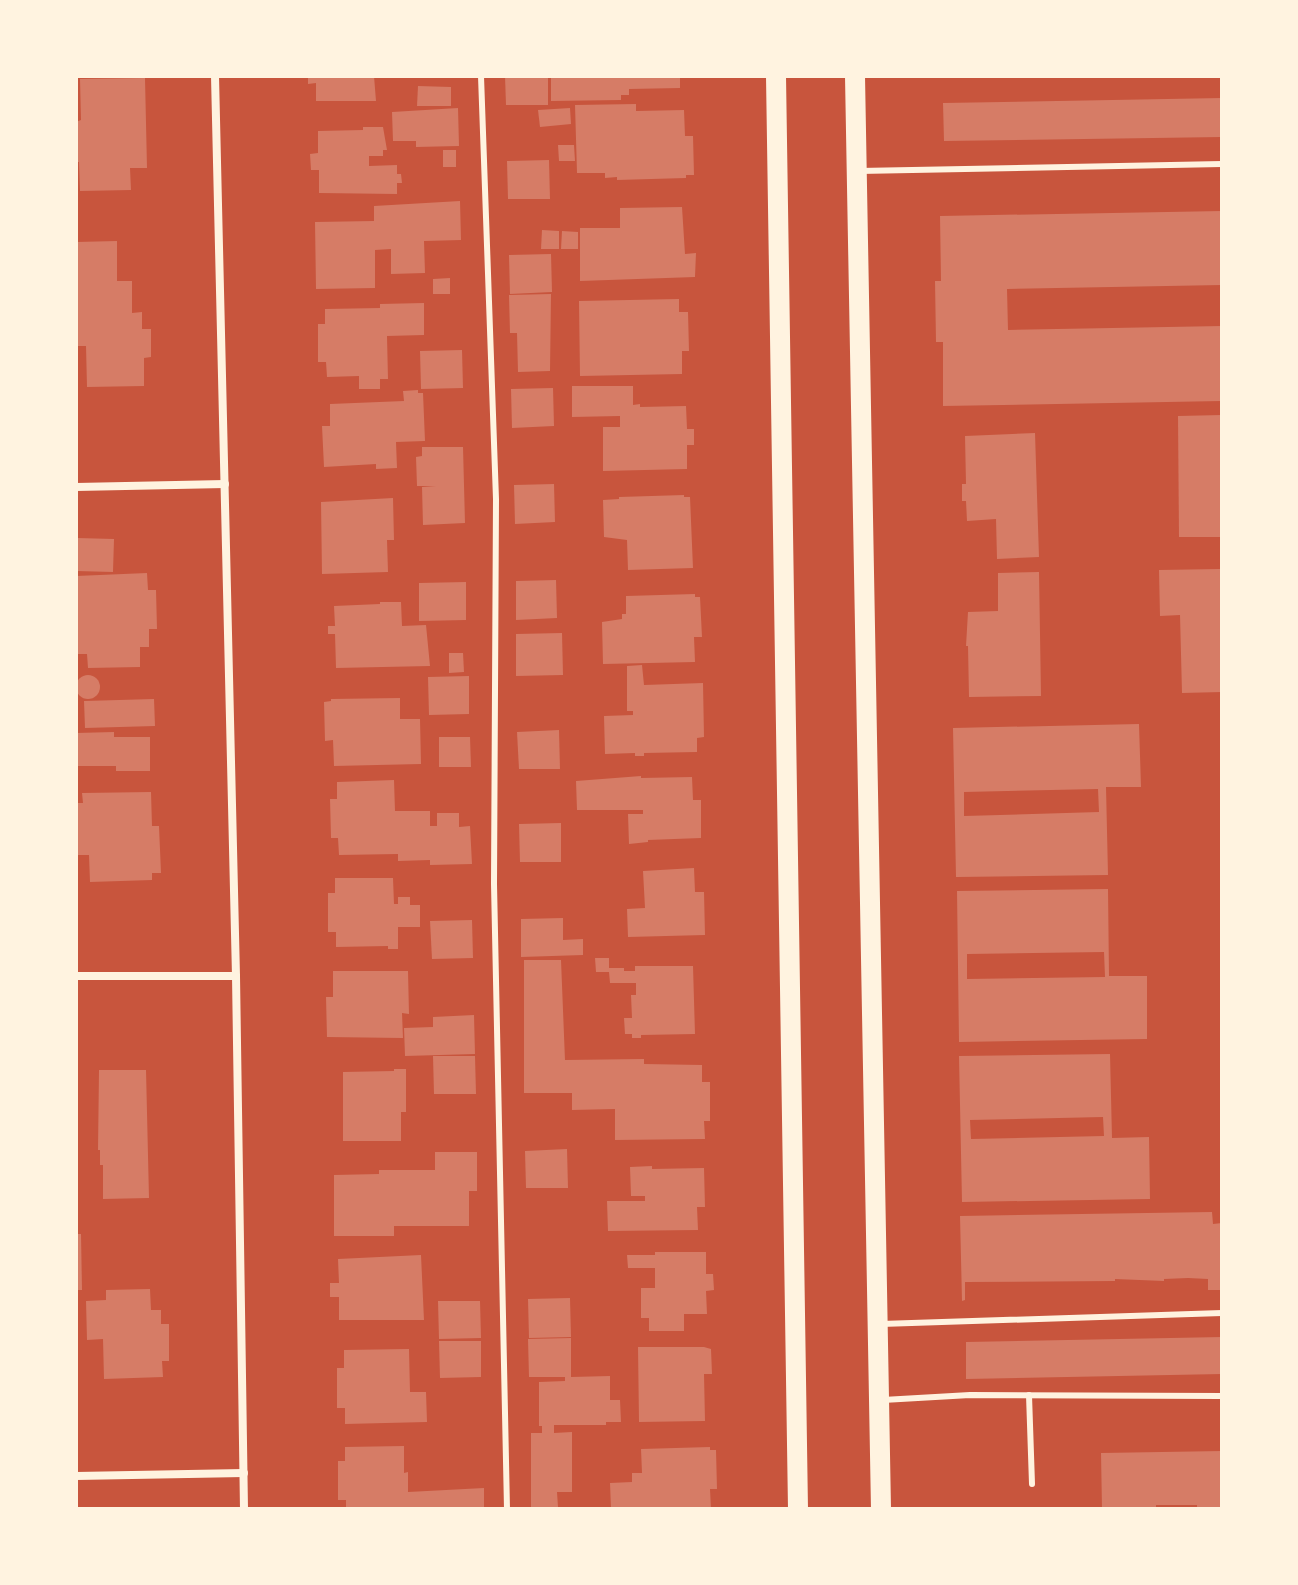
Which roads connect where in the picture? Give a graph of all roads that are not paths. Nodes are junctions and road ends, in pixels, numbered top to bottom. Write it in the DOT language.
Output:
graph roads {
  1 [pos="215,76"];
  2 [pos="481,76"];
  3 [pos="776,76"];
  4 [pos="855,76"];
  5 [pos="1222,164"];
  6 [pos="856,171"];
  7 [pos="225,484"];
  8 [pos="76,487"];
  9 [pos="76,976"];
  10 [pos="236,976"];
  11 [pos="1222,1313"];
  12 [pos="878,1324"];
  13 [pos="1029,1395"];
  14 [pos="1222,1396"];
  15 [pos="879,1401"];
  16 [pos="244,1473"];
  17 [pos="76,1476"];
  18 [pos="1032,1484"];
  19 [pos="244,1509"];
  20 [pos="507,1509"];
  21 [pos="798,1509"];
  22 [pos="881,1509"];
  1 -- 7 [label="street"];
  2 -- 20 [label="lane"];
  3 -- 21 [label="main road"];
  4 -- 6 [label="main road"];
  5 -- 6 [label="lane"];
  6 -- 12 [label="main road"];
  7 -- 8 [label="street"];
  7 -- 10 [label="street"];
  9 -- 10 [label="street"];
  10 -- 16 [label="street"];
  11 -- 12 [label="lane"];
  12 -- 15 [label="main road"];
  13 -- 14 [label="lane"];
  13 -- 15 [label="lane"];
  13 -- 18 [label="lane"];
  15 -- 22 [label="main road"];
  16 -- 17 [label="street"];
  16 -- 19 [label="street"];
}
